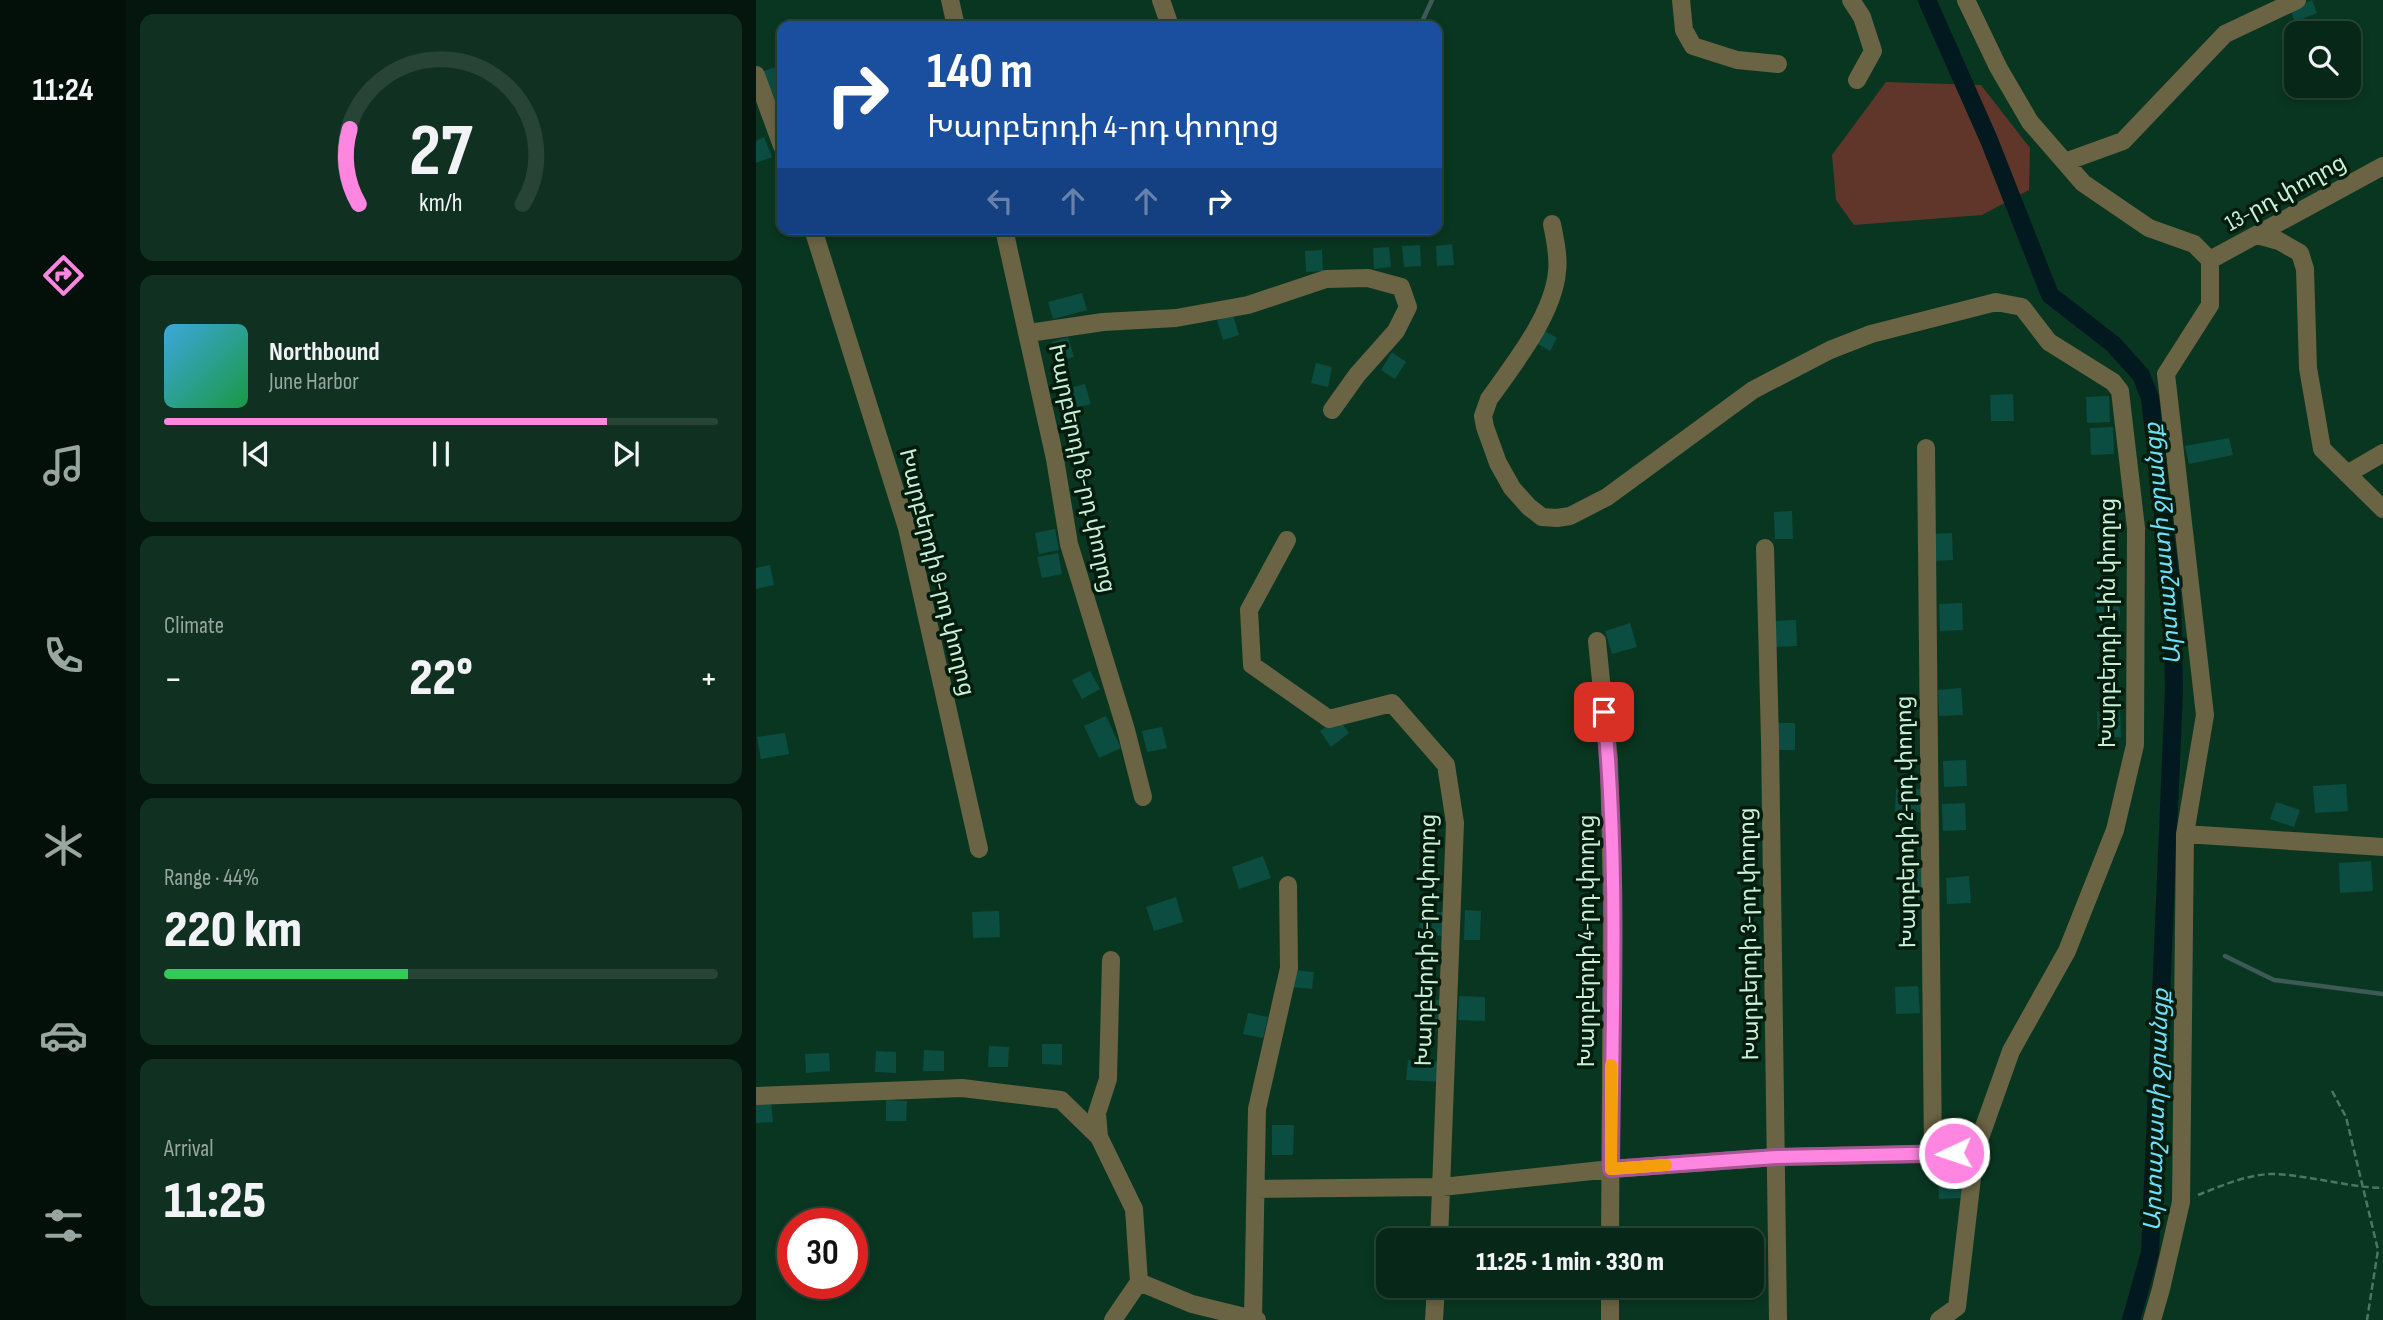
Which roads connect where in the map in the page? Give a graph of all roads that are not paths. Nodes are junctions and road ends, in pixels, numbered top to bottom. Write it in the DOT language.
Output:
graph roads {
  1 [pos="950,0"];
  2 [pos="1161,0"];
  3 [pos="1681,0"];
  4 [pos="1852,0"];
  5 [pos="1966,0"];
  6 [pos="2297,0"];
  7 [pos="955,21"];
  8 [pos="1168,21"];
  9 [pos="1778,64"];
  10 [pos="756,75"];
  11 [pos="1857,80"];
  12 [pos="777,132"];
  13 [pos="2065,162"];
  14 [pos="2383,166"];
  15 [pos="1552,224"];
  16 [pos="815,235"];
  17 [pos="1005,235"];
  18 [pos="2257,235"];
  19 [pos="2210,260"];
  20 [pos="1029,333"];
  21 [pos="1332,410"];
  22 [pos="1926,447"];
  23 [pos="2383,453"];
  24 [pos="2347,474"];
  25 [pos="2383,509"];
  26 [pos="1287,540"];
  27 [pos="1765,548"];
  28 [pos="1597,641"];
  29 [pos="1143,797"];
  30 [pos="2185,834"];
  31 [pos="2383,847"];
  32 [pos="979,849"];
  33 [pos="1288,885"];
  34 [pos="1111,960"];
  35 [pos="756,1096"];
  36 [pos="1099,1137"];
  37 [pos="1975,1152"];
  38 [pos="1933,1154"];
  39 [pos="1776,1157"];
  40 [pos="1611,1169"];
  41 [pos="1442,1187"];
  42 [pos="1256,1189"];
  43 [pos="1440,1228"];
  44 [pos="1610,1228"];
  45 [pos="1139,1282"];
  46 [pos="1435,1298"];
  47 [pos="1610,1298"];
  48 [pos="1255,1319"];
  49 [pos="1113,1320"];
  50 [pos="1434,1320"];
  51 [pos="1610,1320"];
  52 [pos="1778,1320"];
  53 [pos="1939,1320"];
  54 [pos="2152,1320"];
  1 -- 7 [label="street"];
  2 -- 8 [label="street"];
  3 -- 9 [label="street"];
  4 -- 11 [label="street"];
  5 -- 13 [label="street"];
  6 -- 13 [label="street"];
  10 -- 12 [label="street"];
  13 -- 19 [label="street"];
  14 -- 18 [label="street, 13-րդ փողոց"];
  15 -- 37 [label="street, Խարբերդի 1-ին փողոց"];
  16 -- 32 [label="street, Խարբերդի 9-րդ փողոց"];
  17 -- 20 [label="street, Խարբերդի 8-րդ փողոց"];
  18 -- 19 [label="street, 13-րդ փողոց"];
  18 -- 24 [label="street"];
  19 -- 30 [label="street"];
  20 -- 21 [label="street"];
  20 -- 29 [label="street, Խարբերդի 8-րդ փողոց"];
  22 -- 38 [label="street, Խարբերդի 2-րդ փողոց"];
  23 -- 24 [label="street"];
  24 -- 25 [label="street"];
  26 -- 41 [label="street, Խարբերդի 5-րդ փողոց"];
  27 -- 39 [label="street, Խարբերդի 3-րդ փողոց"];
  28 -- 40 [label="street, Խարբերդի 4-րդ փողոց"];
  30 -- 31 [label="street"];
  30 -- 54 [label="street"];
  33 -- 42 [label="street"];
  34 -- 36 [label="street"];
  35 -- 36 [label="street"];
  36 -- 45 [label="street"];
  37 -- 38 [label="street"];
  37 -- 53 [label="street, Խարբերդի 1-ին փողոց"];
  38 -- 39 [label="street"];
  39 -- 40 [label="street"];
  39 -- 52 [label="street, Խարբերդի 3-րդ փողոց"];
  40 -- 41 [label="street"];
  40 -- 44 [label="street, Խարբերդի 4-րդ փողոց"];
  41 -- 42 [label="street"];
  41 -- 43 [label="street, Խարբերդի 5-րդ փողոց"];
  42 -- 48 [label="street"];
  45 -- 48 [label="street"];
  45 -- 49 [label="street"];
  46 -- 50 [label="street"];
  47 -- 51 [label="street"];
}
